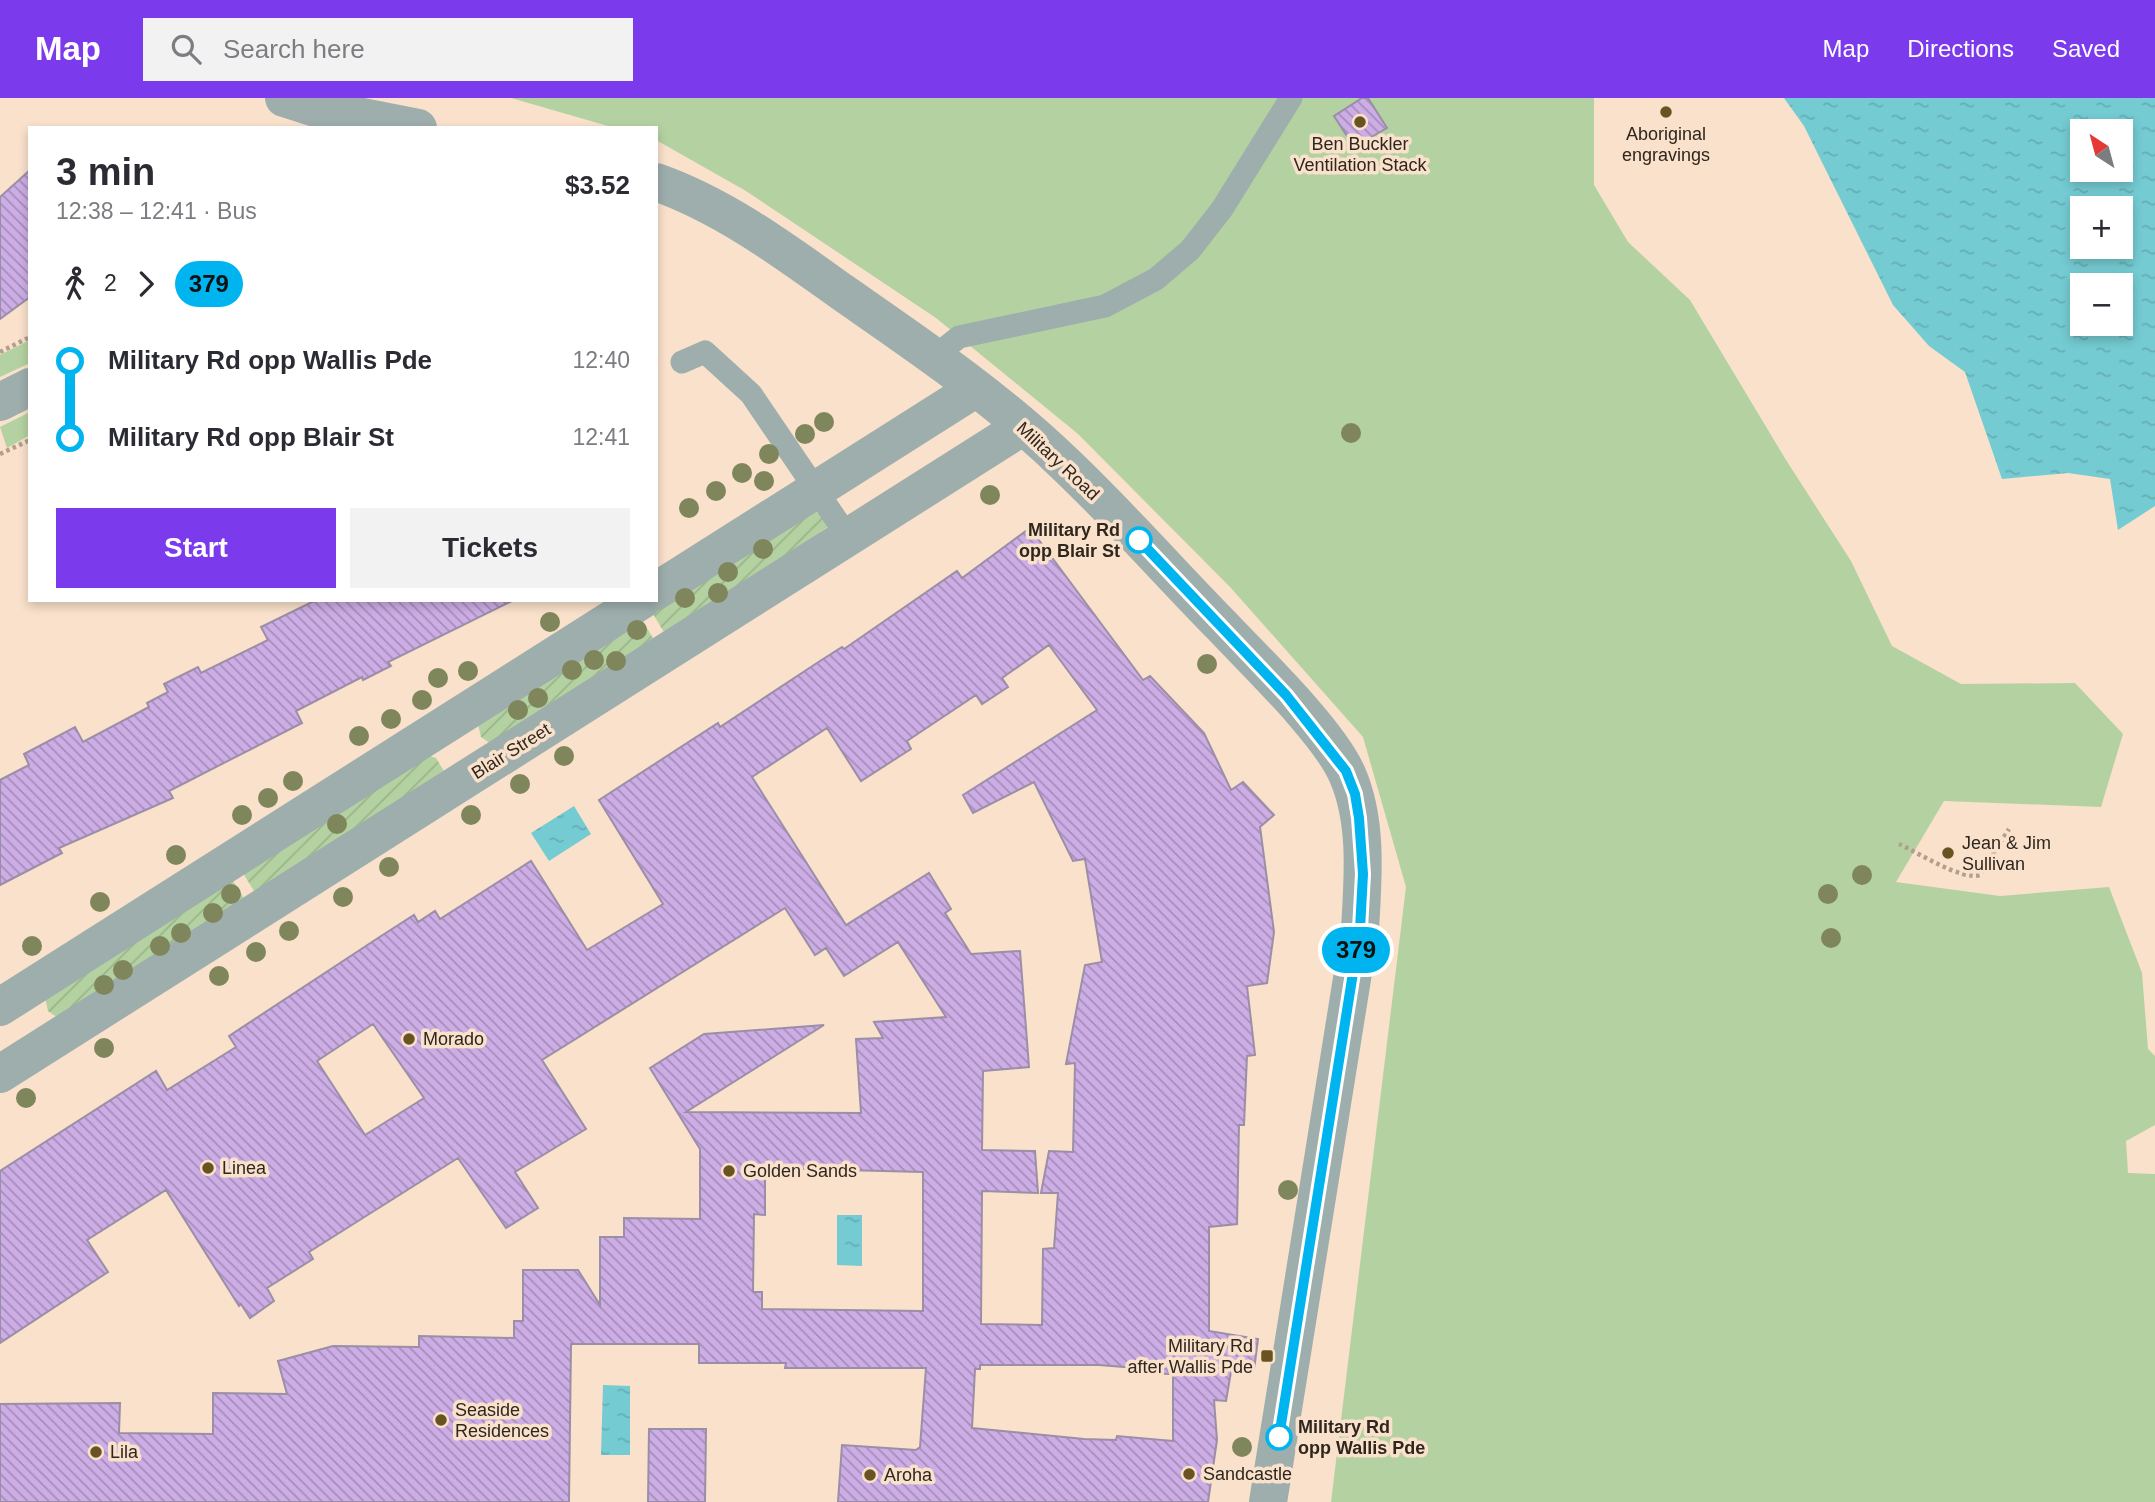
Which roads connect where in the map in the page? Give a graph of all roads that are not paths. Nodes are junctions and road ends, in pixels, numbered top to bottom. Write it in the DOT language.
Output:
graph roads {
  1 [pos="284,98"];
  2 [pos="1291,98"];
  3 [pos="408,126"];
  4 [pos="658,183"];
  5 [pos="934,357"];
  6 [pos="682,362"];
  7 [pos="28,388"];
  8 [pos="975,389"];
  9 [pos="0,402"];
  10 [pos="1022,427"];
  11 [pos="816,490"];
  12 [pos="848,537"];
  13 [pos="658,590"];
  14 [pos="639,602"];
  15 [pos="442,726"];
  16 [pos="473,775"];
  17 [pos="6,1003"];
  18 [pos="42,1048"];
  19 [pos="0,1074"];
  20 [pos="1268,1502"];
  1 -- 3 [label="street"];
  2 -- 5 [label="lane"];
  4 -- 5 [label="street, Military Road"];
  5 -- 8 [label="street, Military Road"];
  6 -- 11 [label="lane"];
  7 -- 9 [label="street"];
  8 -- 10 [label="street, Military Road"];
  8 -- 11 [label="street"];
  10 -- 12 [label="street, Blair Street"];
  10 -- 20 [label="street, Military Road"];
  11 -- 12 [label="lane"];
  11 -- 13 [label="street"];
  12 -- 16 [label="street, Blair Street"];
  14 -- 15 [label="street"];
  15 -- 16 [label="street"];
  15 -- 17 [label="street"];
  16 -- 18 [label="street, Blair Street"];
  17 -- 18 [label="street"];
  18 -- 19 [label="street, Blair Street"];
}
